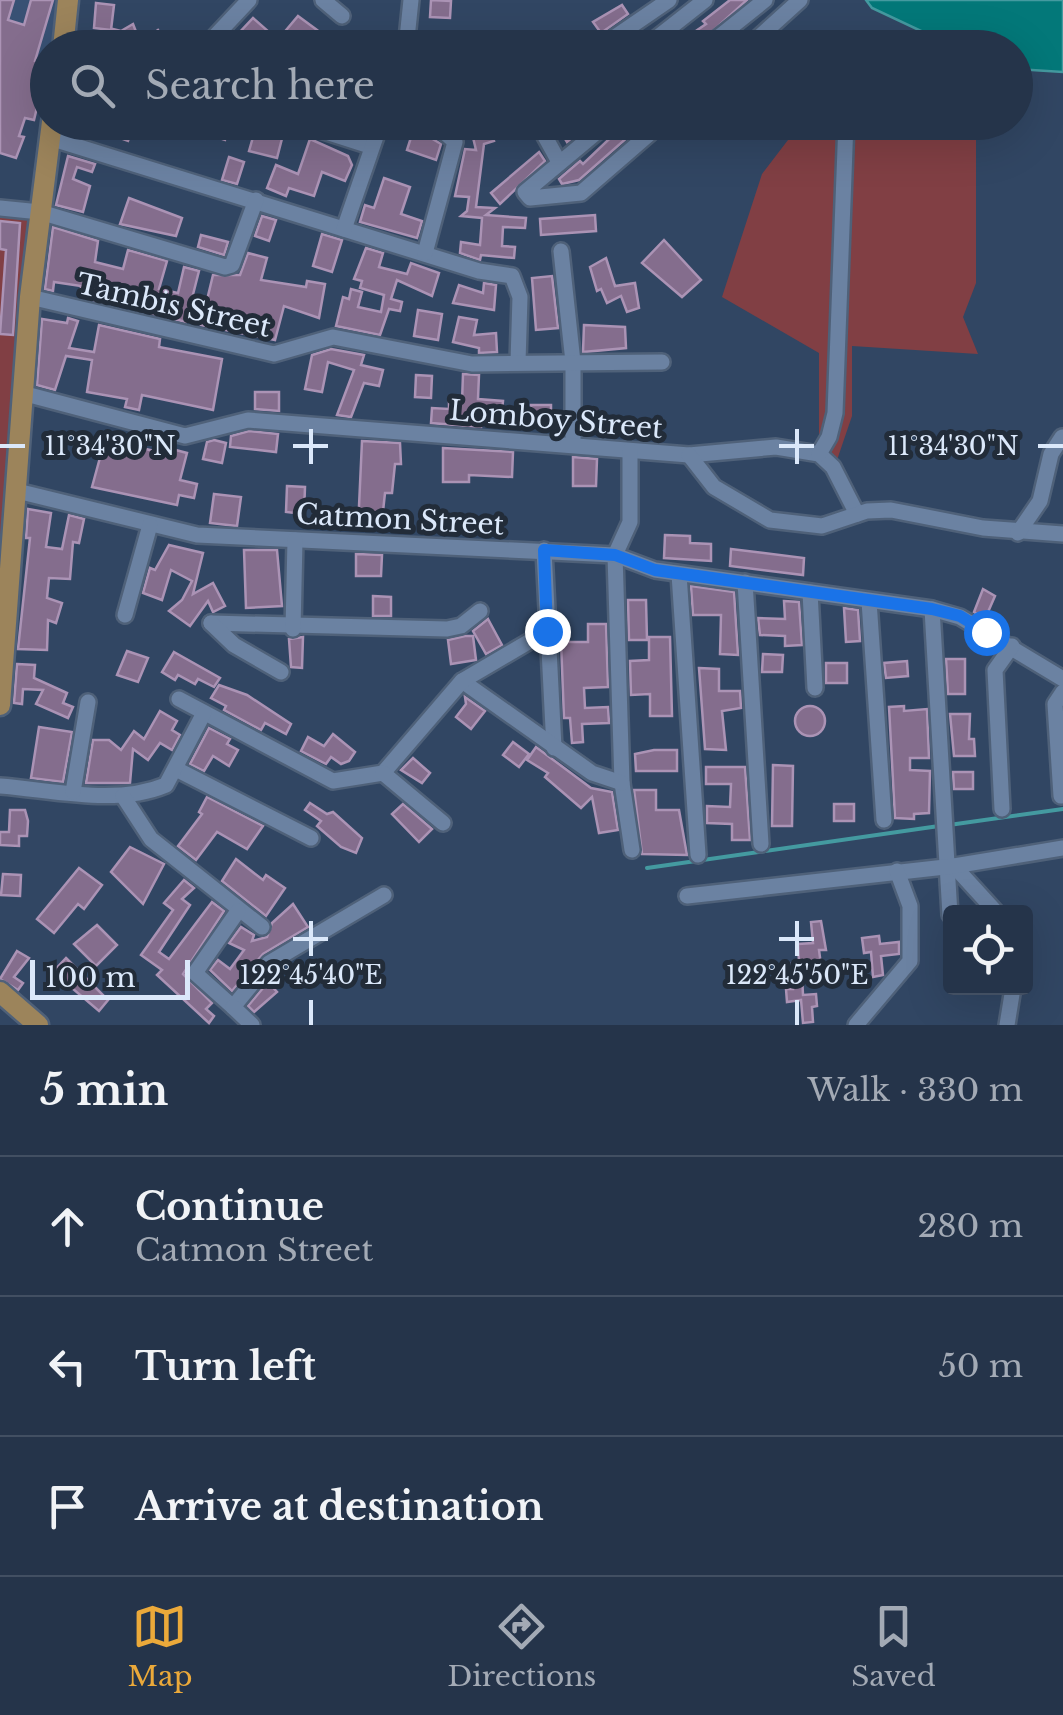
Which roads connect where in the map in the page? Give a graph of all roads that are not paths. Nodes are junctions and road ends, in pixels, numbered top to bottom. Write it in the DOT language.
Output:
graph roads {
  1 [pos="68,0"];
  2 [pos="249,0"];
  3 [pos="322,0"];
  4 [pos="411,0"];
  5 [pos="670,0"];
  6 [pos="765,0"];
  7 [pos="800,0"];
  8 [pos="696,3"];
  9 [pos="342,16"];
  10 [pos="65,30"];
  11 [pos="222,30"];
  12 [pos="408,30"];
  13 [pos="626,30"];
  14 [pos="665,30"];
  15 [pos="727,30"];
  16 [pos="767,30"];
  17 [pos="50,140"];
  18 [pos="80,140"];
  19 [pos="352,140"];
  20 [pos="373,140"];
  21 [pos="454,140"];
  22 [pos="549,140"];
  23 [pos="586,140"];
  24 [pos="642,140"];
  25 [pos="845,140"];
  26 [pos="370,146"];
  27 [pos="559,162"];
  28 [pos="256,200"];
  29 [pos="0,208"];
  30 [pos="40,212"];
  31 [pos="344,229"];
  32 [pos="561,250"];
  33 [pos="426,253"];
  34 [pos="30,298"];
  35 [pos="518,362"];
  36 [pos="573,362"];
  37 [pos="662,362"];
  38 [pos="22,393"];
  39 [pos="1062,437"];
  40 [pos="573,444"];
  41 [pos="630,451"];
  42 [pos="819,454"];
  43 [pos="689,455"];
  44 [pos="11,486"];
  45 [pos="857,514"];
  46 [pos="150,525"];
  47 [pos="1018,533"];
  48 [pos="1063,534"];
  49 [pos="295,540"];
  50 [pos="544,550"];
  51 [pos="615,555"];
  52 [pos="679,574"];
  53 [pos="745,582"];
  54 [pos="810,592"];
  55 [pos="869,601"];
  56 [pos="932,609"];
  57 [pos="480,611"];
  58 [pos="124,614"];
  59 [pos="293,629"];
  60 [pos="547,631"];
  61 [pos="1012,646"];
  62 [pos="2,647"];
  63 [pos="281,672"];
  64 [pos="1063,679"];
  65 [pos="462,681"];
  66 [pos="815,688"];
  67 [pos="1063,692"];
  68 [pos="179,699"];
  69 [pos="88,702"];
  70 [pos="0,705"];
  71 [pos="204,713"];
  72 [pos="554,748"];
  73 [pos="176,769"];
  74 [pos="382,773"];
  75 [pos="622,784"];
  76 [pos="0,786"];
  77 [pos="73,792"];
  78 [pos="123,796"];
  79 [pos="1061,796"];
  80 [pos="1002,810"];
  81 [pos="884,820"];
  82 [pos="443,823"];
  83 [pos="311,838"];
  84 [pos="761,844"];
  85 [pos="1063,848"];
  86 [pos="632,850"];
  87 [pos="698,856"];
  88 [pos="950,866"];
  89 [pos="897,871"];
  90 [pos="384,895"];
  91 [pos="687,896"];
  92 [pos="950,905"];
  93 [pos="989,905"];
  94 [pos="238,911"];
  95 [pos="262,926"];
  96 [pos="0,992"];
  97 [pos="1012,995"];
  98 [pos="233,1006"];
  99 [pos="38,1025"];
  100 [pos="252,1025"];
  101 [pos="856,1025"];
  102 [pos="1007,1025"];
  1 -- 10 [label="main road"];
  2 -- 11 [label="street"];
  3 -- 9 [label="street"];
  4 -- 12 [label="street"];
  5 -- 13 [label="street"];
  6 -- 15 [label="street"];
  7 -- 16 [label="street"];
  8 -- 14 [label="street"];
  17 -- 30 [label="main road"];
  18 -- 28 [label="street"];
  19 -- 26 [label="street"];
  20 -- 26 [label="street"];
  21 -- 33 [label="street"];
  22 -- 27 [label="street"];
  23 -- 27 [label="street"];
  24 -- 27 [label="street"];
  25 -- 42 [label="street"];
  26 -- 31 [label="street"];
  28 -- 30 [label="street"];
  28 -- 31 [label="street"];
  29 -- 30 [label="street"];
  30 -- 34 [label="main road"];
  31 -- 33 [label="street"];
  32 -- 36 [label="street"];
  33 -- 35 [label="street"];
  34 -- 35 [label="street, Tambis Street"];
  34 -- 38 [label="main road"];
  35 -- 36 [label="street, Tambis Street"];
  36 -- 37 [label="street, Tambis Street"];
  36 -- 40 [label="street"];
  38 -- 40 [label="street, Lomboy Street"];
  38 -- 44 [label="main road"];
  39 -- 47 [label="street"];
  40 -- 41 [label="street, Lomboy Street"];
  41 -- 43 [label="street, Lomboy Street"];
  41 -- 51 [label="street"];
  42 -- 43 [label="street"];
  42 -- 45 [label="street"];
  43 -- 45 [label="street, Lomboy Street"];
  44 -- 46 [label="street, Catmon Street"];
  44 -- 62 [label="main road"];
  45 -- 47 [label="street, Lomboy Street"];
  46 -- 49 [label="street, Catmon Street"];
  46 -- 58 [label="street"];
  47 -- 48 [label="street, Lomboy Street"];
  49 -- 50 [label="street, Catmon Street"];
  49 -- 59 [label="street"];
  50 -- 51 [label="street, Catmon Street"];
  50 -- 60 [label="street"];
  51 -- 52 [label="street, Catmon Street"];
  51 -- 75 [label="street"];
  52 -- 53 [label="street, Catmon Street"];
  52 -- 87 [label="street"];
  53 -- 54 [label="street, Catmon Street"];
  53 -- 84 [label="street"];
  54 -- 55 [label="street, Catmon Street"];
  54 -- 66 [label="street"];
  55 -- 56 [label="street, Catmon Street"];
  55 -- 81 [label="street"];
  56 -- 61 [label="street, Catmon Street"];
  56 -- 88 [label="street"];
  57 -- 59 [label="street"];
  59 -- 63 [label="street"];
  60 -- 65 [label="street"];
  60 -- 72 [label="street"];
  61 -- 64 [label="street, Catmon Street"];
  61 -- 80 [label="street"];
  62 -- 70 [label="main road"];
  65 -- 72 [label="street"];
  65 -- 74 [label="street"];
  67 -- 79 [label="street"];
  68 -- 71 [label="street"];
  69 -- 77 [label="street"];
  71 -- 73 [label="street"];
  71 -- 74 [label="street"];
  72 -- 75 [label="street"];
  73 -- 78 [label="street"];
  73 -- 83 [label="street"];
  74 -- 82 [label="street"];
  75 -- 86 [label="street"];
  76 -- 77 [label="street"];
  77 -- 78 [label="street"];
  78 -- 94 [label="street"];
  85 -- 88 [label="street"];
  88 -- 89 [label="street"];
  88 -- 92 [label="street"];
  88 -- 93 [label="street"];
  89 -- 91 [label="street"];
  89 -- 101 [label="street"];
  90 -- 98 [label="street"];
  94 -- 95 [label="street"];
  94 -- 98 [label="street"];
  96 -- 99 [label="main road"];
  97 -- 102 [label="street"];
  98 -- 100 [label="street"];
}
